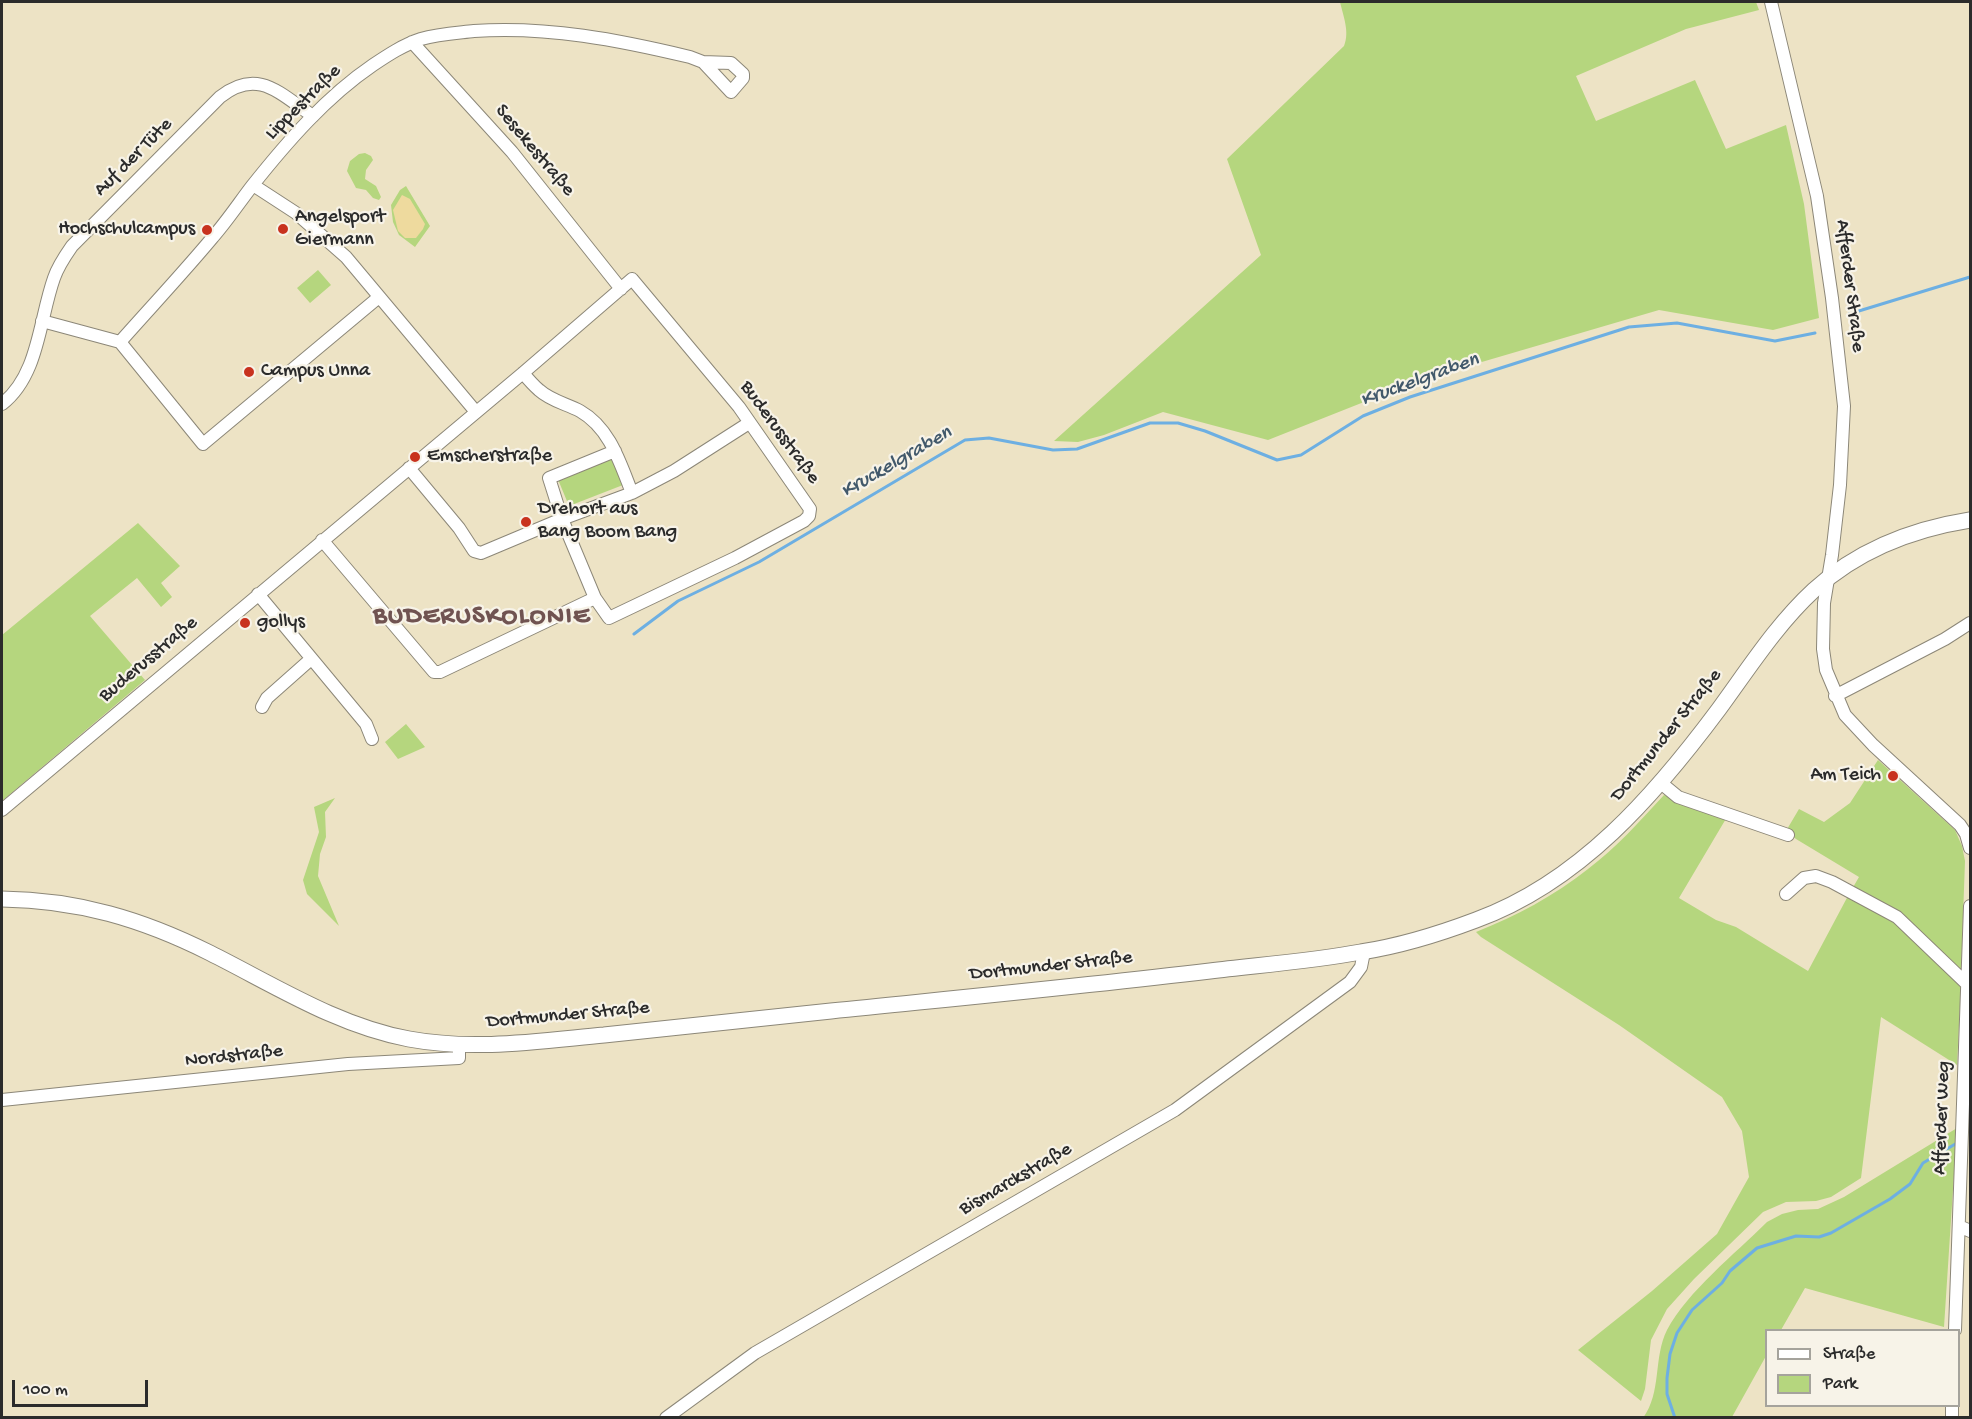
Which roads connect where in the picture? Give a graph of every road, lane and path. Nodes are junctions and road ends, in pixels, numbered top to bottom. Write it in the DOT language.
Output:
graph roads {
  1 [pos="1771,2"];
  2 [pos="412,42"];
  3 [pos="703,62"];
  4 [pos="313,116"];
  5 [pos="253,185"];
  6 [pos="621,289"];
  7 [pos="379,297"];
  8 [pos="42,321"];
  9 [pos="120,342"];
  10 [pos="523,373"];
  11 [pos="2,404"];
  12 [pos="476,412"];
  13 [pos="749,423"];
  14 [pos="615,451"];
  15 [pos="409,468"];
  16 [pos="632,493"];
  17 [pos="562,519"];
  18 [pos="1971,520"];
  19 [pos="322,540"];
  20 [pos="1827,579"];
  21 [pos="258,594"];
  22 [pos="595,598"];
  23 [pos="1971,623"];
  24 [pos="311,659"];
  25 [pos="1835,696"];
  26 [pos="262,707"];
  27 [pos="372,739"];
  28 [pos="1660,783"];
  29 [pos="2,810"];
  30 [pos="1788,835"];
  31 [pos="1971,849"];
  32 [pos="1786,894"];
  33 [pos="2,899"];
  34 [pos="1971,906"];
  35 [pos="1364,952"];
  36 [pos="1968,985"];
  37 [pos="459,1044"];
  38 [pos="2,1100"];
  39 [pos="1965,1229"];
  40 [pos="1955,1329"];
  41 [pos="666,1418"];
  1 -- 20 [label="street, Afferder Straße"];
  2 -- 3 [label="street, Lippestraße"];
  2 -- 4 [label="street, Lippestraße"];
  2 -- 6 [label="street, Sesekestraße"];
  4 -- 5 [label="street, Lippestraße"];
  4 -- 8 [label="street, Auf der Tüte"];
  5 -- 7 [label="street"];
  5 -- 9 [label="street, Lippestraße"];
  6 -- 10 [label="street, Buderusstraße"];
  6 -- 13 [label="street, Buderusstraße"];
  7 -- 9 [label="street"];
  7 -- 12 [label="street"];
  8 -- 9 [label="street"];
  8 -- 11 [label="street, Auf der Tüte"];
  10 -- 12 [label="street, Buderusstraße"];
  10 -- 14 [label="street"];
  12 -- 15 [label="street, Buderusstraße"];
  13 -- 16 [label="street"];
  13 -- 22 [label="street, Buderusstraße"];
  14 -- 16 [label="street"];
  14 -- 17 [label="street"];
  15 -- 17 [label="street"];
  15 -- 19 [label="street, Buderusstraße"];
  16 -- 17 [label="street"];
  17 -- 22 [label="street"];
  18 -- 20 [label="main road, Dortmunder Straße"];
  19 -- 21 [label="street, Buderusstraße"];
  19 -- 22 [label="street"];
  20 -- 25 [label="street"];
  20 -- 28 [label="main road, Dortmunder Straße"];
  21 -- 24 [label="street"];
  21 -- 29 [label="street, Buderusstraße"];
  23 -- 25 [label="street"];
  24 -- 26 [label="street"];
  24 -- 27 [label="street"];
  25 -- 31 [label="street"];
  28 -- 30 [label="street"];
  28 -- 35 [label="main road, Dortmunder Straße"];
  32 -- 36 [label="street"];
  33 -- 37 [label="main road, Dortmunder Straße"];
  34 -- 36 [label="street, Afferder Weg"];
  35 -- 37 [label="main road, Dortmunder Straße"];
  35 -- 41 [label="street, Bismarckstraße"];
  36 -- 39 [label="street, Afferder Weg"];
  37 -- 38 [label="street, Nordstraße"];
  39 -- 40 [label="street, Afferder Weg"];
}
